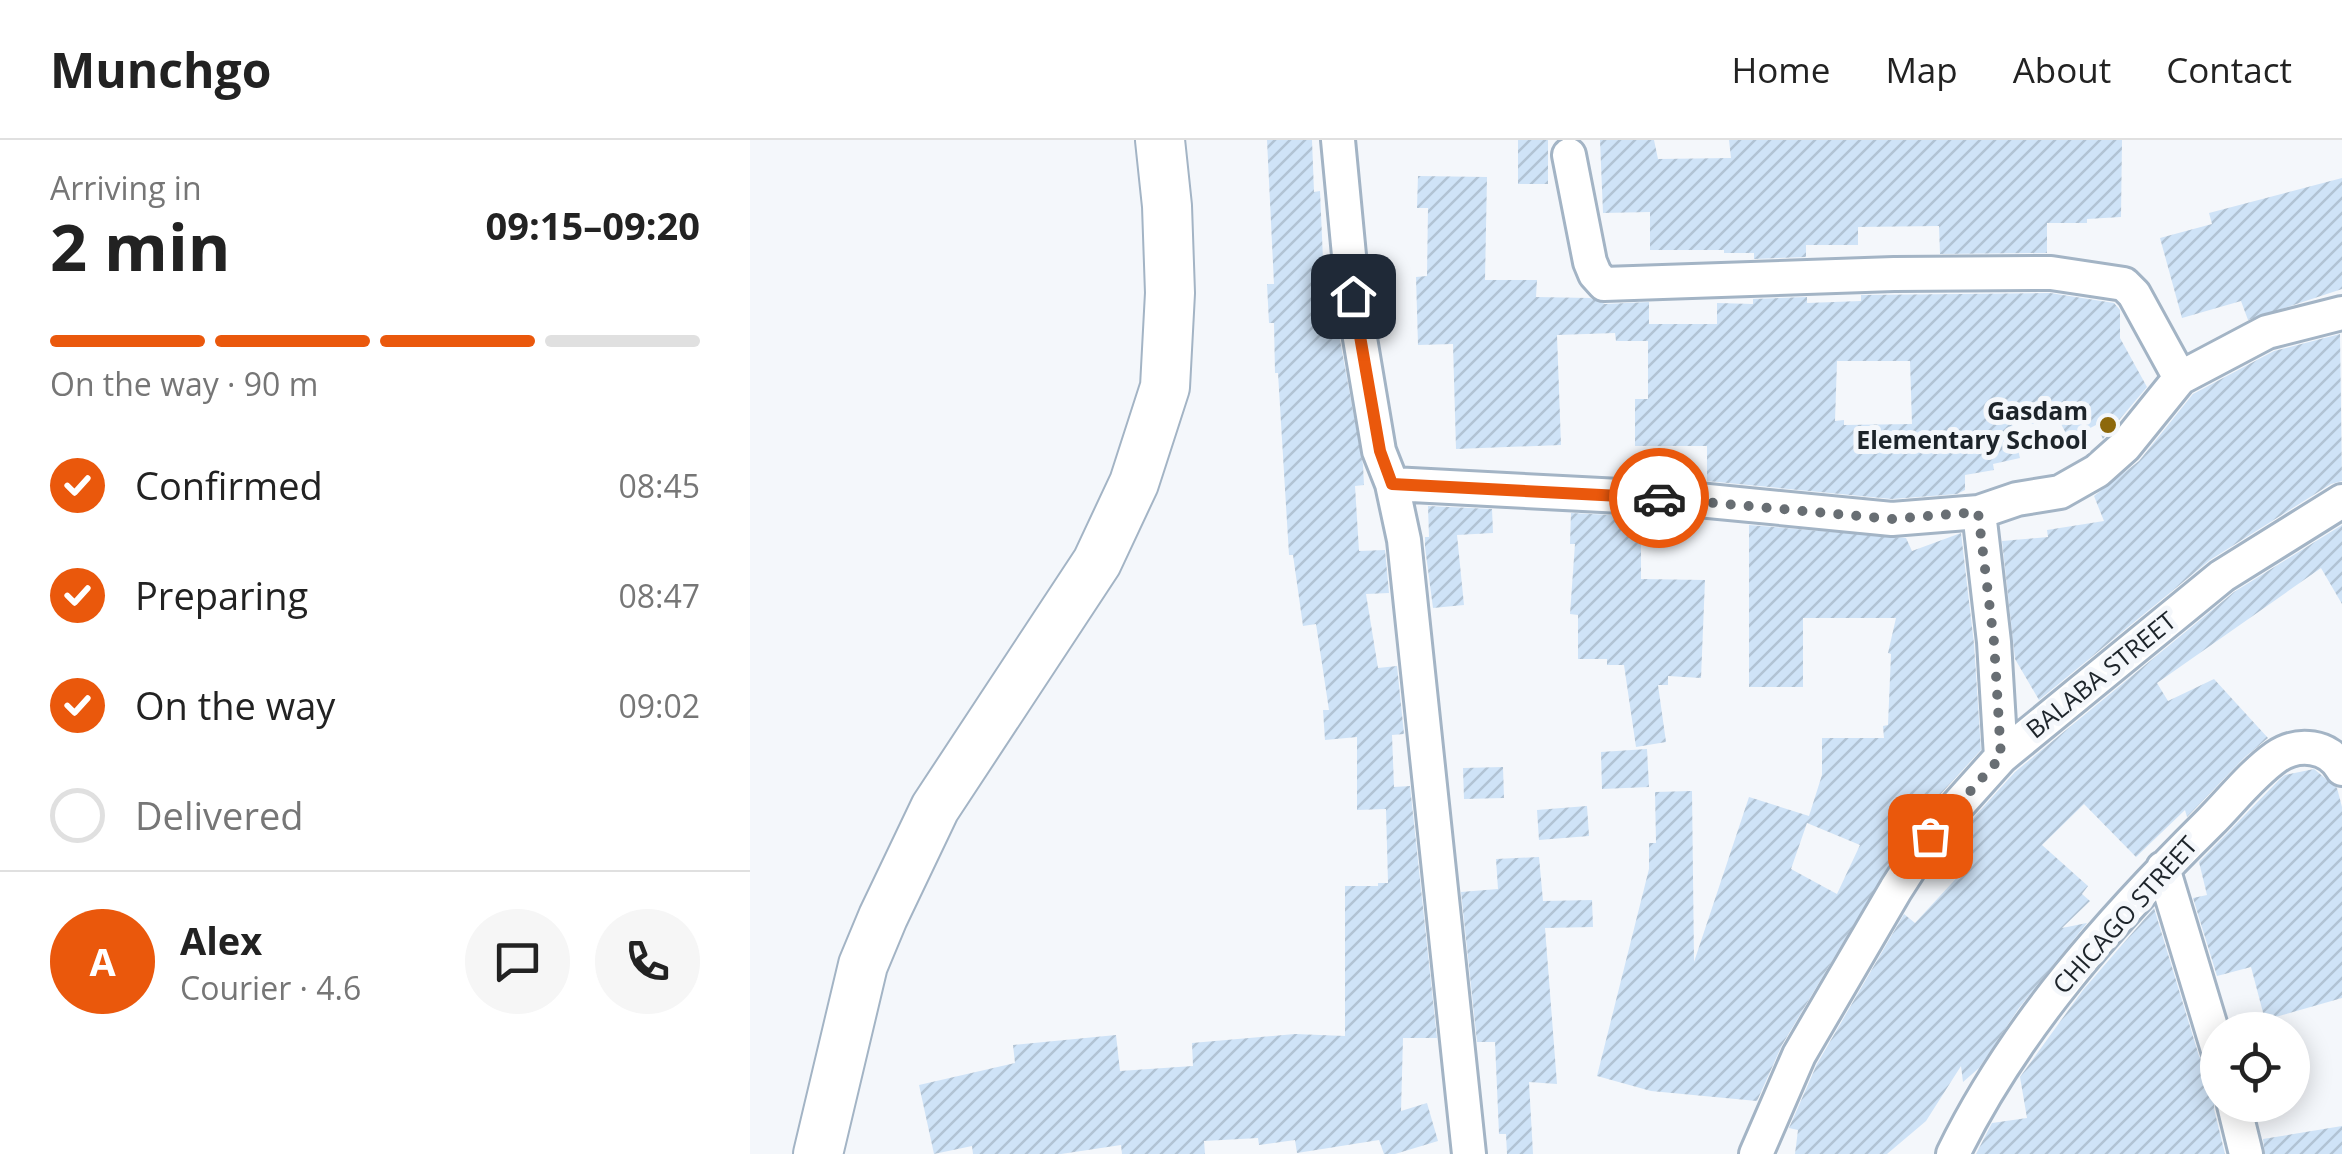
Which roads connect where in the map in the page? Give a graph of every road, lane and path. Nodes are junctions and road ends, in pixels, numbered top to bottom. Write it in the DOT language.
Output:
graph roads {
  1 [pos="1160,140"];
  2 [pos="1338,140"];
  3 [pos="1569,154"];
  4 [pos="2342,312"];
  5 [pos="2180,378"];
  6 [pos="1392,484"];
  7 [pos="2342,500"];
  8 [pos="1978,512"];
  9 [pos="2001,757"];
  10 [pos="2342,769"];
  11 [pos="2163,868"];
  12 [pos="2207,1012"];
  13 [pos="2238,1122"];
  14 [pos="818,1154"];
  15 [pos="1469,1154"];
  16 [pos="1756,1154"];
  17 [pos="1953,1154"];
  18 [pos="2246,1154"];
  1 -- 14 [label="main road"];
  2 -- 6 [label="street"];
  3 -- 5 [label="street"];
  4 -- 5 [label="street"];
  5 -- 8 [label="street"];
  6 -- 8 [label="street"];
  6 -- 15 [label="street"];
  7 -- 9 [label="street, BALABA STREET"];
  8 -- 9 [label="street"];
  9 -- 16 [label="street, BALABA STREET"];
  10 -- 11 [label="street, CHICAGO STREET"];
  11 -- 12 [label="street"];
  11 -- 17 [label="street, CHICAGO STREET"];
  13 -- 18 [label="street"];
}
